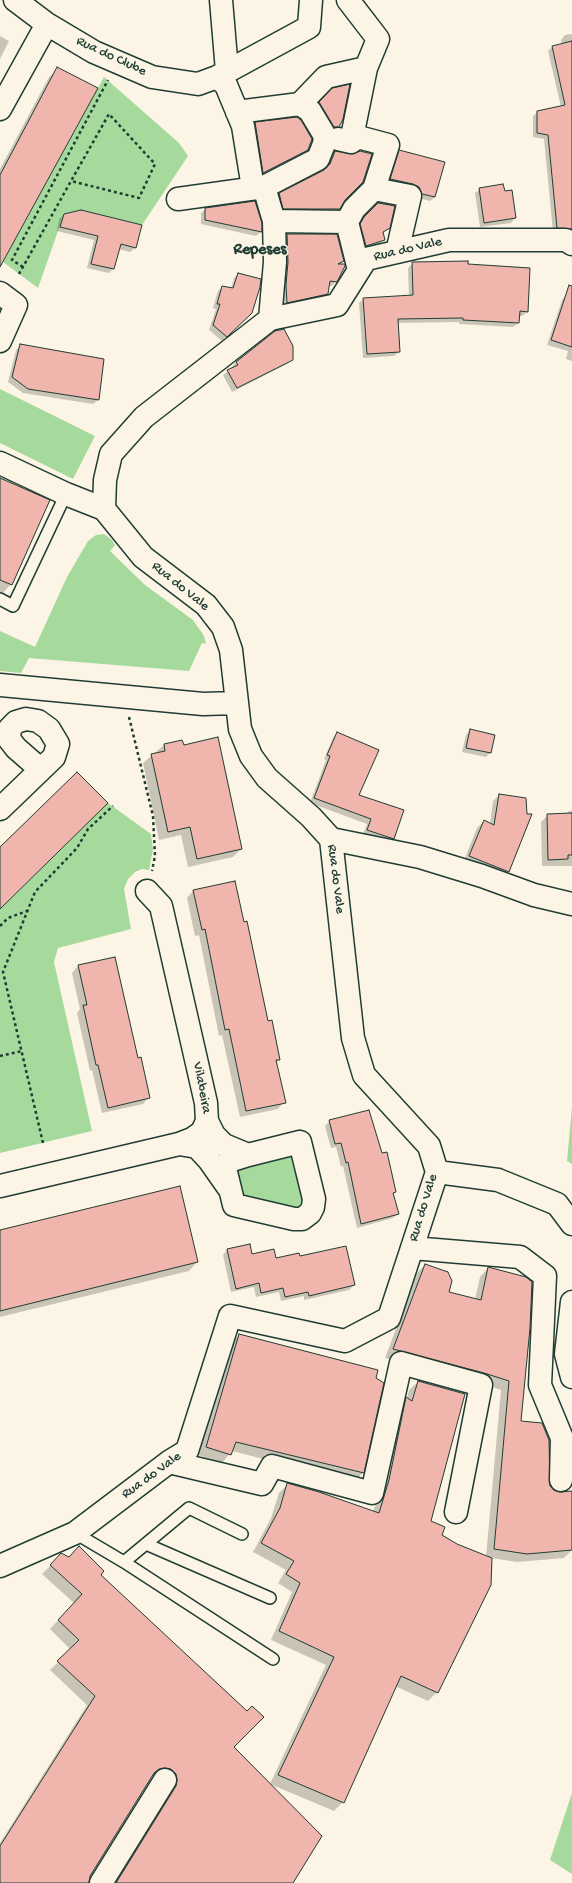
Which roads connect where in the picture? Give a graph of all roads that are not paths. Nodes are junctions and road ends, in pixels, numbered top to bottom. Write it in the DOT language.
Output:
graph roads {
  1 [pos="14,0"];
  2 [pos="221,0"];
  3 [pos="311,0"];
  4 [pos="348,0"];
  5 [pos="46,24"];
  6 [pos="366,68"];
  7 [pos="222,74"];
  8 [pos="300,104"];
  9 [pos="0,109"];
  10 [pos="237,112"];
  11 [pos="325,136"];
  12 [pos="351,142"];
  13 [pos="258,187"];
  14 [pos="374,189"];
  15 [pos="178,199"];
  16 [pos="274,221"];
  17 [pos="347,222"];
  18 [pos="572,244"];
  19 [pos="397,252"];
  20 [pos="359,270"];
  21 [pos="0,293"];
  22 [pos="270,319"];
  23 [pos="0,341"];
  24 [pos="0,463"];
  25 [pos="66,494"];
  26 [pos="104,509"];
  27 [pos="0,599"];
  28 [pos="0,685"];
  29 [pos="236,703"];
  30 [pos="40,770"];
  31 [pos="0,809"];
  32 [pos="331,839"];
  33 [pos="147,891"];
  34 [pos="572,904"];
  35 [pos="207,1121"];
  36 [pos="179,1144"];
  37 [pos="248,1154"];
  38 [pos="437,1172"];
  39 [pos="0,1186"];
  40 [pos="231,1192"];
  41 [pos="572,1224"];
  42 [pos="412,1248"];
  43 [pos="572,1302"];
  44 [pos="572,1377"];
  45 [pos="169,1462"];
  46 [pos="562,1480"];
  47 [pos="456,1512"];
  48 [pos="75,1533"];
  49 [pos="242,1534"];
  50 [pos="146,1544"];
  51 [pos="124,1562"];
  52 [pos="0,1566"];
  53 [pos="270,1598"];
  54 [pos="273,1660"];
  55 [pos="166,1780"];
  56 [pos="101,1883"];
  1 -- 5 [label="street, Rua do Clube"];
  2 -- 7 [label="street"];
  3 -- 7 [label="street, Rua do Clube"];
  4 -- 6 [label="street"];
  5 -- 7 [label="street, Rua do Clube"];
  5 -- 9 [label="street"];
  6 -- 8 [label="street"];
  6 -- 12 [label="street"];
  7 -- 10 [label="street"];
  8 -- 10 [label="street"];
  8 -- 11 [label="street"];
  10 -- 13 [label="street"];
  11 -- 12 [label="street"];
  11 -- 13 [label="street"];
  12 -- 14 [label="street"];
  13 -- 15 [label="street"];
  13 -- 16 [label="street"];
  14 -- 17 [label="street"];
  14 -- 19 [label="street"];
  16 -- 17 [label="street"];
  16 -- 22 [label="street"];
  17 -- 20 [label="street"];
  18 -- 19 [label="street, Rua do Vale"];
  19 -- 20 [label="street, Rua do Vale"];
  20 -- 22 [label="street, Rua do Vale"];
  21 -- 23 [label="street"];
  22 -- 26 [label="street, Rua do Vale"];
  24 -- 25 [label="street"];
  25 -- 26 [label="street"];
  25 -- 27 [label="lane"];
  26 -- 29 [label="street, Rua do Vale"];
  28 -- 29 [label="street"];
  29 -- 32 [label="street, Rua do Vale"];
  30 -- 31 [label="street"];
  32 -- 34 [label="street"];
  32 -- 38 [label="street, Rua do Vale"];
  33 -- 35 [label="street, Vilabeira"];
  35 -- 36 [label="street, Vilabeira"];
  35 -- 37 [label="street"];
  36 -- 39 [label="street, Vilabeira"];
  36 -- 40 [label="street"];
  37 -- 40 [label="street"];
  37 -- 40 [label="street"];
  38 -- 41 [label="street"];
  38 -- 42 [label="street, Rua do Vale"];
  42 -- 45 [label="street, Rua do Vale"];
  42 -- 46 [label="street"];
  43 -- 44 [label="street"];
  45 -- 47 [label="street"];
  45 -- 48 [label="street, Rua do Vale"];
  48 -- 51 [label="lane"];
  48 -- 52 [label="street, Rua do Vale"];
  49 -- 50 [label="lane"];
  50 -- 51 [label="lane"];
  50 -- 53 [label="lane"];
  51 -- 54 [label="lane"];
  55 -- 56 [label="street"];
}
